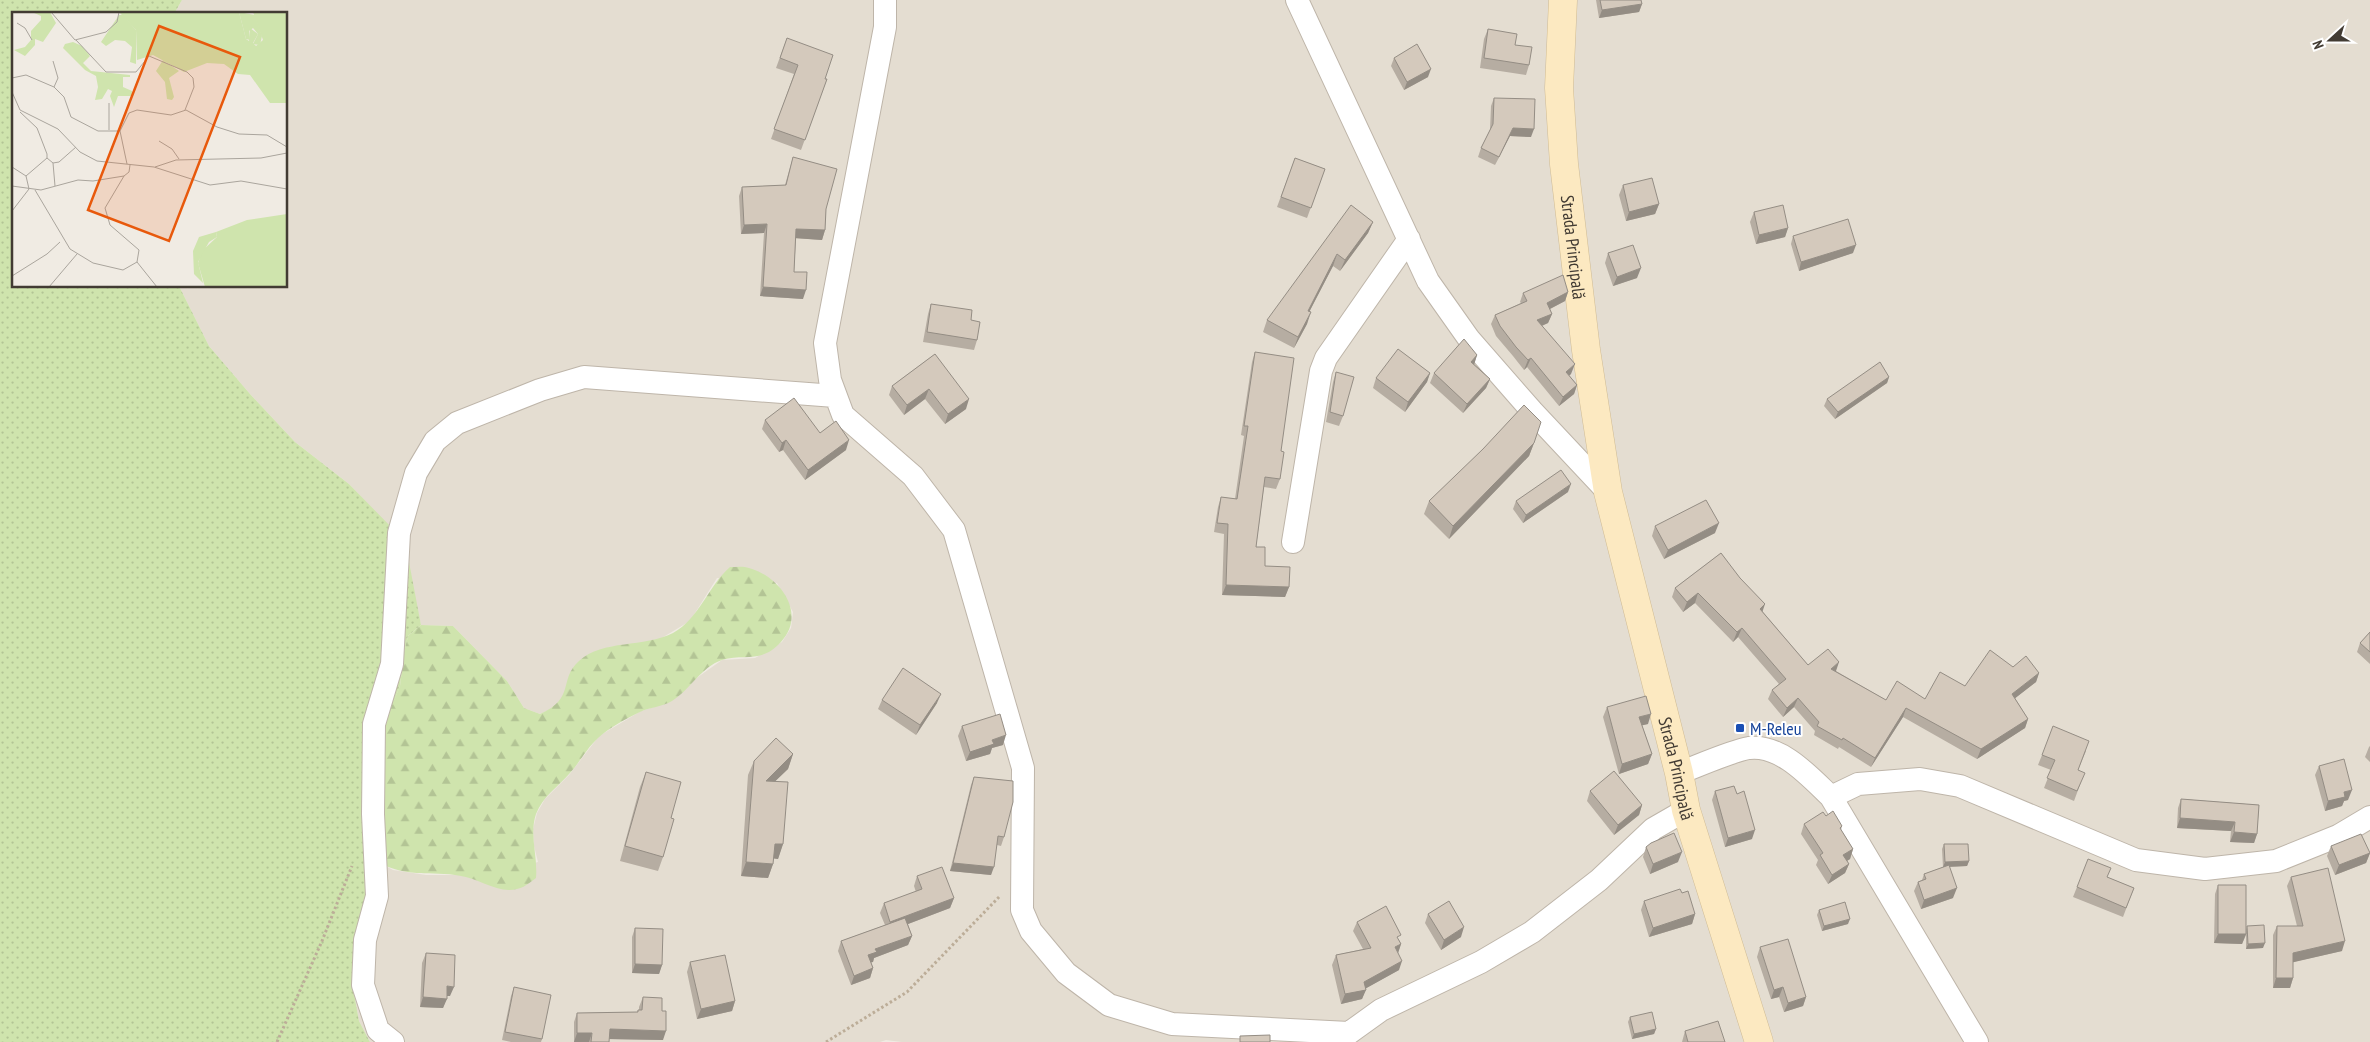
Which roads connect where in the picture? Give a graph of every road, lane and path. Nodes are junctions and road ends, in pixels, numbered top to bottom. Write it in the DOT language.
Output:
graph roads {
  1 [pos="885,0"];
  2 [pos="1297,0"];
  3 [pos="1563,0"];
  4 [pos="1408,239"];
  5 [pos="836,396"];
  6 [pos="1608,492"];
  7 [pos="1293,542"];
  8 [pos="1679,773"];
  9 [pos="1830,796"];
  10 [pos="1686,810"];
  11 [pos="2370,817"];
  12 [pos="355,859"];
  13 [pos="1023,872"];
  14 [pos="1350,1037"];
  15 [pos="277,1042"];
  16 [pos="393,1042"];
  17 [pos="826,1042"];
  18 [pos="1760,1042"];
  19 [pos="1977,1042"];
  1 -- 5 [label="street"];
  2 -- 4 [label="street, Strada Principală"];
  3 -- 6 [label="street, Strada Principală"];
  4 -- 6 [label="street, Strada Principală"];
  4 -- 7 [label="street"];
  5 -- 13 [label="street"];
  5 -- 16 [label="street"];
  6 -- 8 [label="street, Strada Principală"];
  8 -- 9 [label="street"];
  8 -- 10 [label="street, Strada Principală"];
  9 -- 11 [label="street"];
  9 -- 19 [label="street"];
  10 -- 14 [label="street"];
  10 -- 18 [label="street, Strada Principală"];
  12 -- 15 [label="path"];
  13 -- 14 [label="street"];
  13 -- 17 [label="path"];
}
